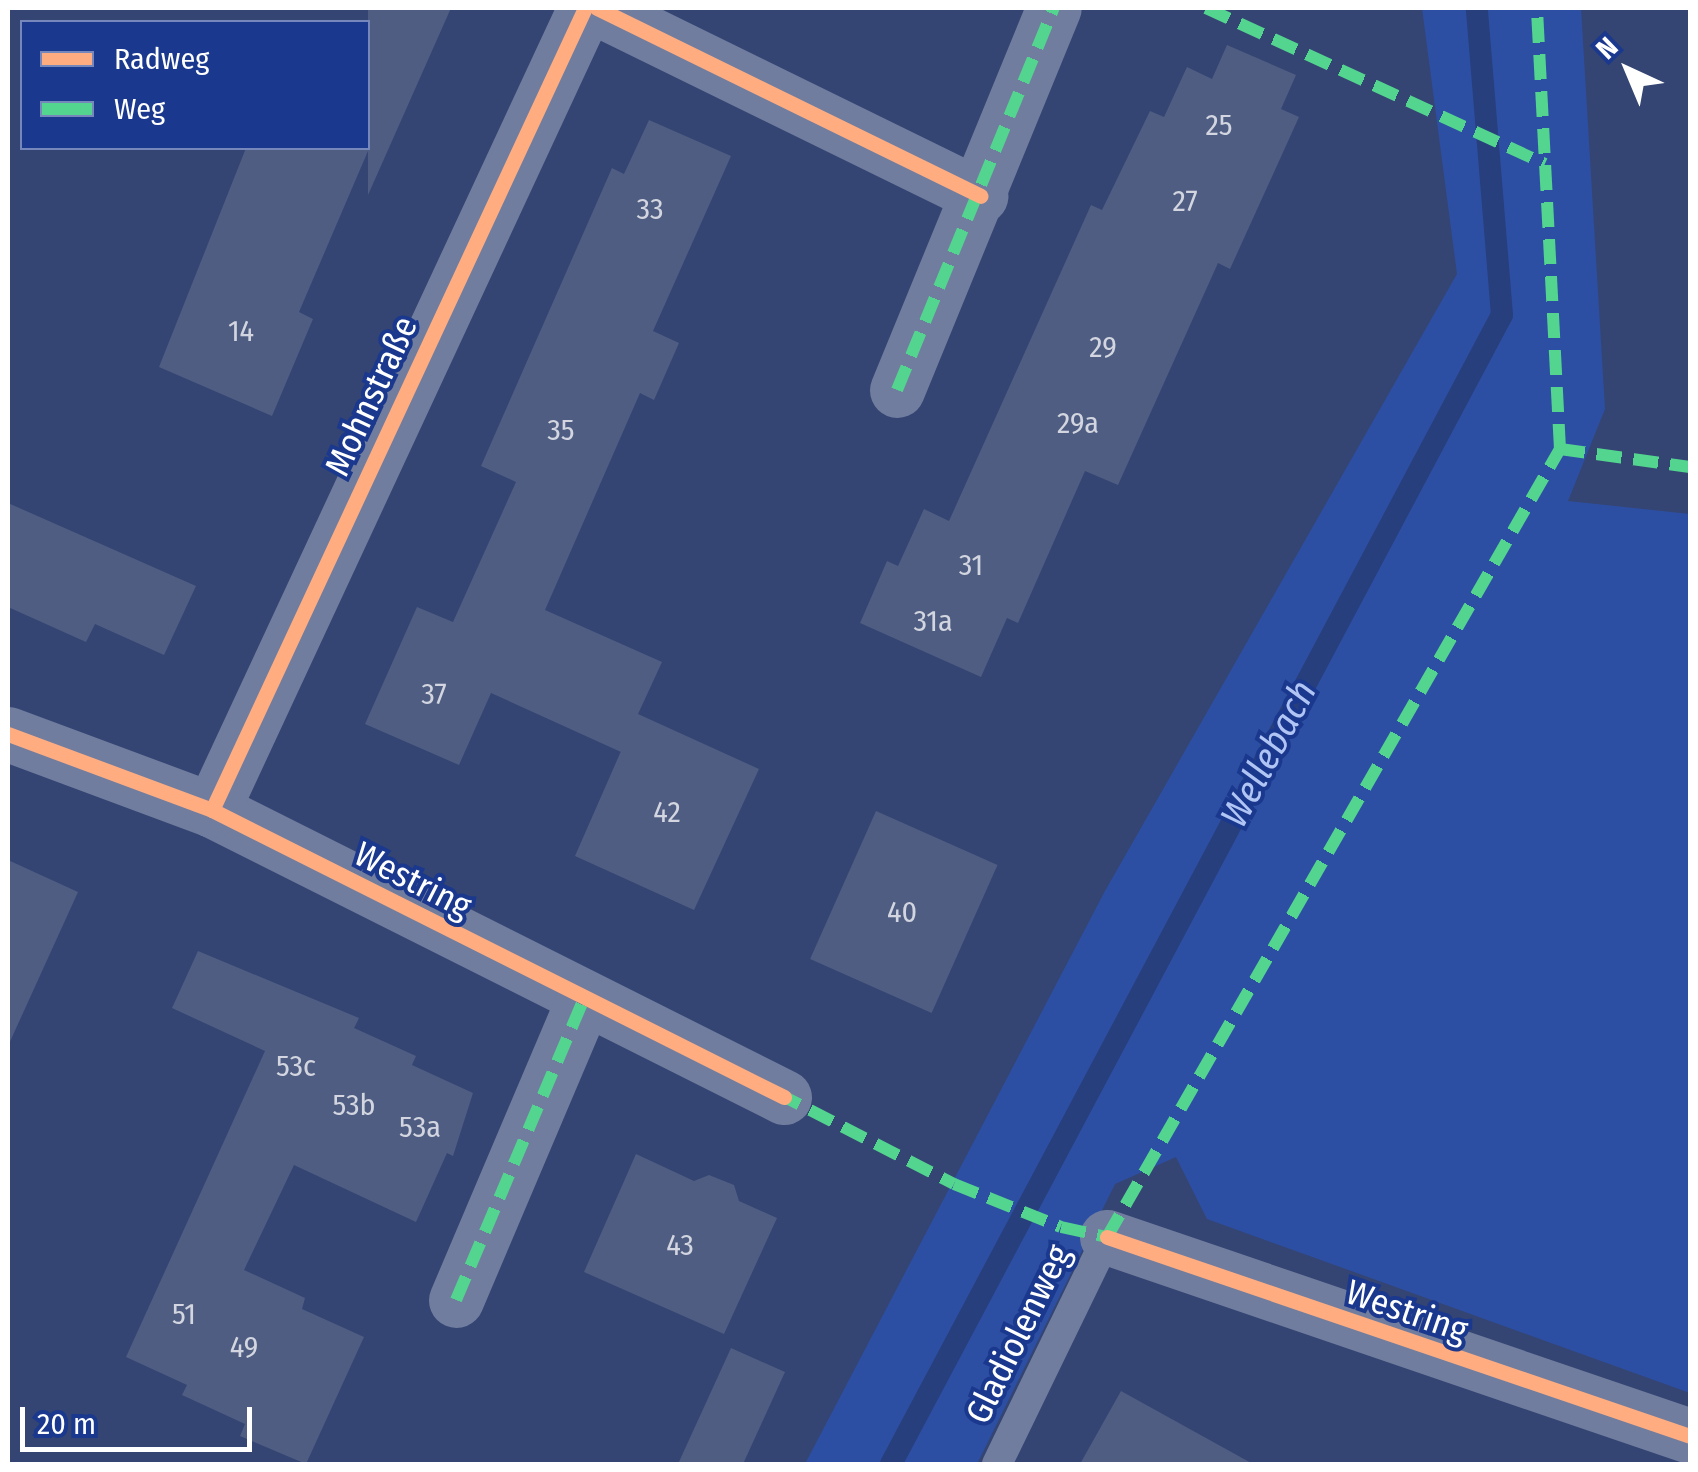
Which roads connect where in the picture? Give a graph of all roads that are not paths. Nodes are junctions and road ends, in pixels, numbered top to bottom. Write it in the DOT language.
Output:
graph roads {
  1 [pos="585,8"];
  2 [pos="597,8"];
  3 [pos="1054,8"];
  4 [pos="980,196"];
  5 [pos="898,390"];
  6 [pos="8,734"];
  7 [pos="212,810"];
  8 [pos="583,1001"];
  9 [pos="784,1097"];
  10 [pos="1106,1237"];
  11 [pos="456,1300"];
  12 [pos="1690,1436"];
  13 [pos="997,1464"];
  1 -- 7 [label="street, Mohnstraße"];
  2 -- 4 [label="street"];
  3 -- 4 [label="street"];
  4 -- 5 [label="street"];
  6 -- 7 [label="street, Westring"];
  7 -- 8 [label="street, Westring"];
  8 -- 9 [label="street, Westring"];
  8 -- 11 [label="street"];
  10 -- 12 [label="street, Westring"];
  10 -- 13 [label="lane, Gladiolenweg"];
}
